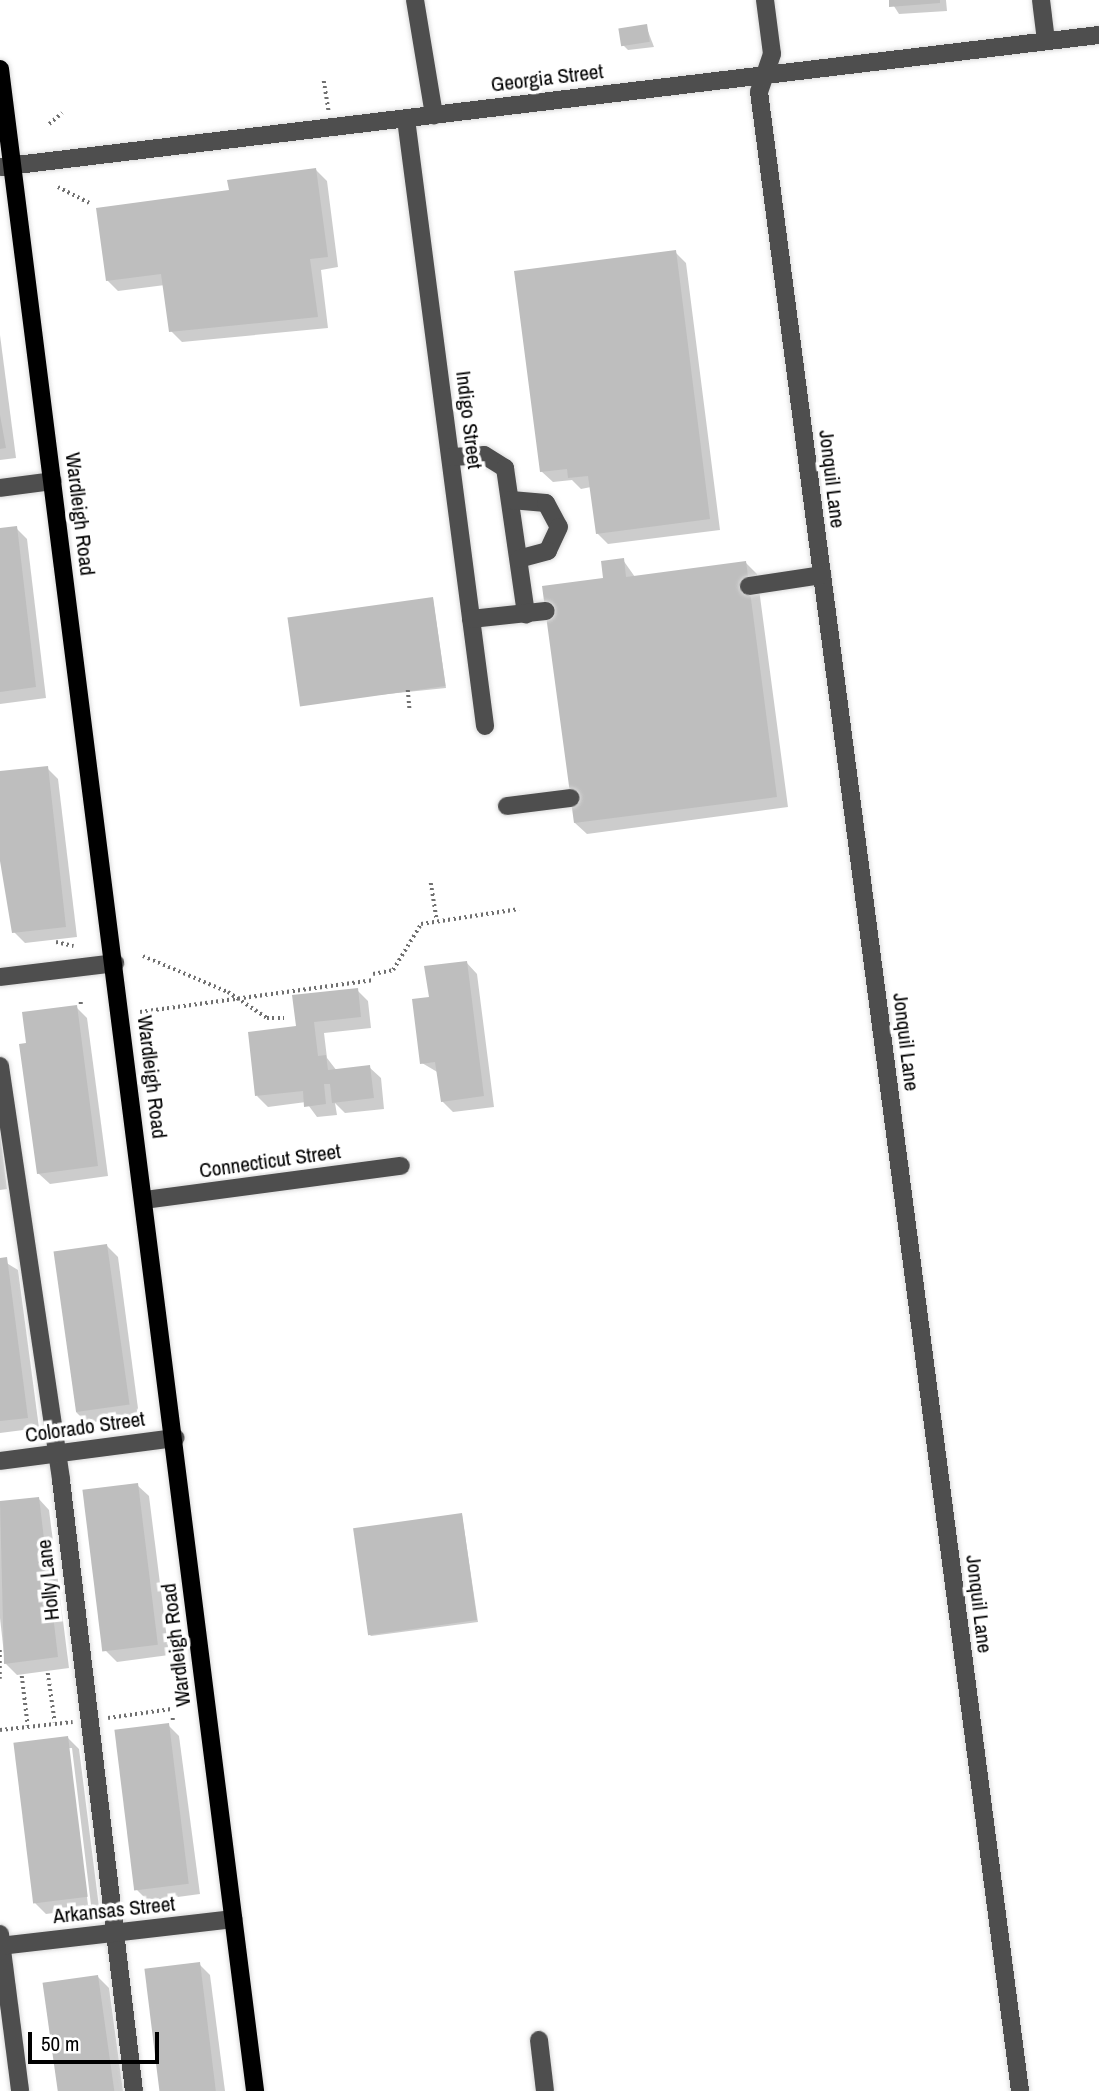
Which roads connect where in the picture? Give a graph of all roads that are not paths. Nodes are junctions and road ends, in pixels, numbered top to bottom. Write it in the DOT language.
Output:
graph roads {
  1 [pos="415,0"];
  2 [pos="765,0"];
  3 [pos="1041,0"];
  4 [pos="1099,35"];
  5 [pos="1046,41"];
  6 [pos="0,69"];
  7 [pos="764,75"];
  8 [pos="434,115"];
  9 [pos="406,119"];
  10 [pos="6,166"];
  11 [pos="451,457"];
  12 [pos="53,481"];
  13 [pos="0,488"];
  14 [pos="511,500"];
  15 [pos="519,559"];
  16 [pos="822,575"];
  17 [pos="749,586"];
  18 [pos="546,611"];
  19 [pos="526,614"];
  20 [pos="471,620"];
  21 [pos="485,726"];
  22 [pos="570,798"];
  23 [pos="507,806"];
  24 [pos="115,963"];
  25 [pos="0,977"];
  26 [pos="0,1066"];
  27 [pos="401,1166"];
  28 [pos="145,1200"];
  29 [pos="175,1438"];
  30 [pos="57,1454"];
  31 [pos="0,1461"];
  32 [pos="233,1919"];
  33 [pos="116,1934"];
  34 [pos="0,1942"];
  35 [pos="539,2040"];
  36 [pos="20,2091"];
  37 [pos="134,2091"];
  38 [pos="255,2091"];
  39 [pos="545,2091"];
  40 [pos="1020,2091"];
  1 -- 8 [label="street"];
  2 -- 7 [label="street, Jonquil Lane"];
  3 -- 5 [label="street"];
  4 -- 5 [label="street, Georgia Street"];
  5 -- 7 [label="street, Georgia Street"];
  6 -- 10 [label="main road, Wardleigh Road"];
  7 -- 8 [label="street, Georgia Street"];
  7 -- 16 [label="street, Jonquil Lane"];
  8 -- 9 [label="street, Georgia Street"];
  9 -- 10 [label="street, Georgia Street"];
  9 -- 11 [label="street, Indigo Street"];
  10 -- 12 [label="main road, Wardleigh Road"];
  11 -- 14 [label="street"];
  11 -- 20 [label="street, Indigo Street"];
  12 -- 13 [label="street"];
  12 -- 24 [label="main road, Wardleigh Road"];
  14 -- 15 [label="street"];
  14 -- 15 [label="street"];
  15 -- 19 [label="street"];
  16 -- 17 [label="street"];
  16 -- 40 [label="street, Jonquil Lane"];
  18 -- 19 [label="street"];
  19 -- 20 [label="street"];
  20 -- 21 [label="street, Indigo Street"];
  22 -- 23 [label="street"];
  24 -- 25 [label="street"];
  24 -- 28 [label="main road, Wardleigh Road"];
  26 -- 30 [label="street, Holly Lane"];
  27 -- 28 [label="street, Connecticut Street"];
  28 -- 29 [label="main road, Wardleigh Road"];
  29 -- 30 [label="street, Colorado Street"];
  29 -- 32 [label="main road, Wardleigh Road"];
  30 -- 31 [label="street, Colorado Street"];
  30 -- 33 [label="street, Holly Lane"];
  32 -- 33 [label="street, Arkansas Street"];
  32 -- 38 [label="main road, Wardleigh Road"];
  33 -- 34 [label="street, Arkansas Street"];
  33 -- 37 [label="street, Holly Lane"];
  34 -- 36 [label="street"];
  35 -- 39 [label="street"];
}
